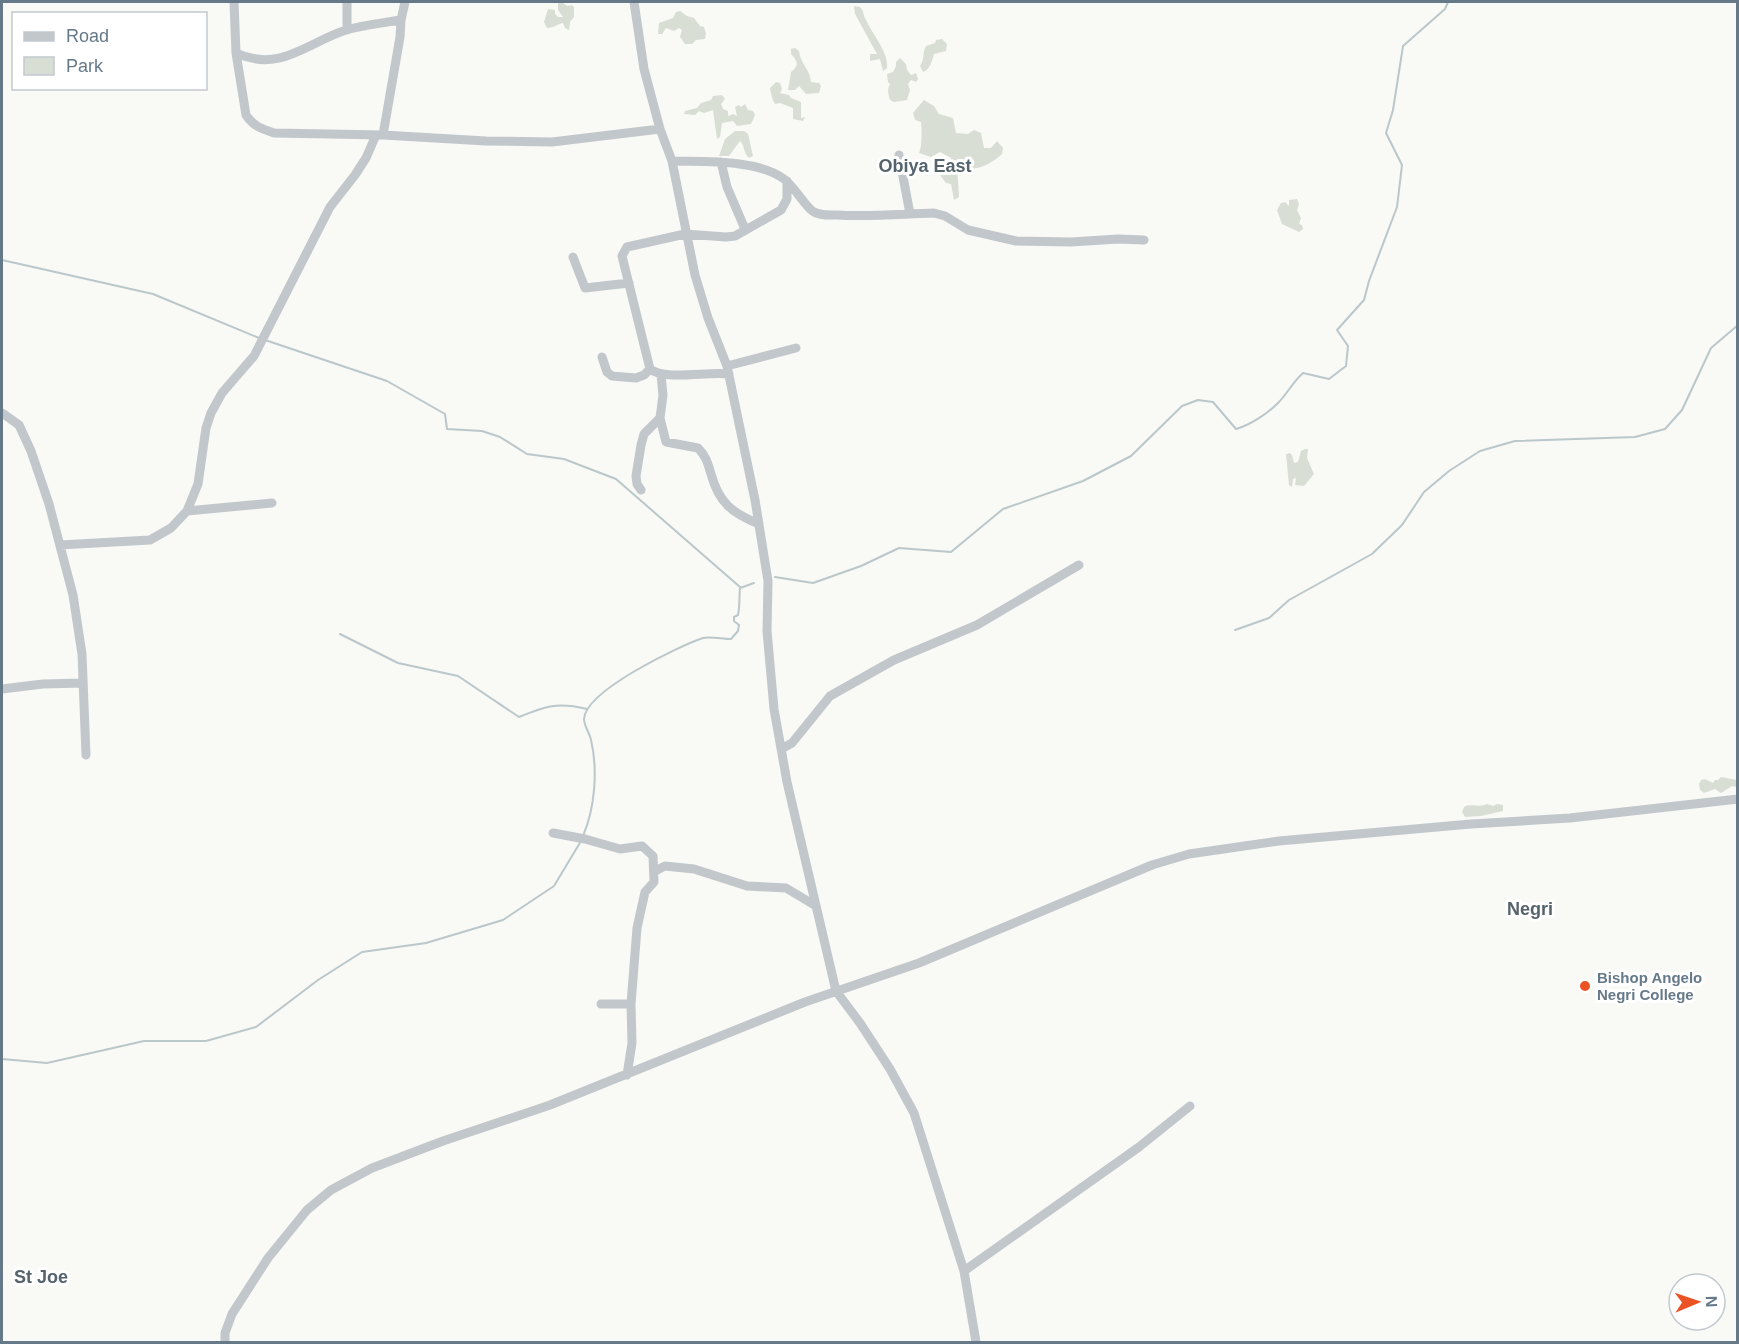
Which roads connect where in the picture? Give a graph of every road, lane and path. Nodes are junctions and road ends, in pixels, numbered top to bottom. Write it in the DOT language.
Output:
graph roads {
  1 [pos="234,2"];
  2 [pos="347,2"];
  3 [pos="405,2"];
  4 [pos="634,2"];
  5 [pos="401,21"];
  6 [pos="347,30"];
  7 [pos="236,53"];
  8 [pos="660,129"];
  9 [pos="379,135"];
  10 [pos="898,155"];
  11 [pos="672,161"];
  12 [pos="722,162"];
  13 [pos="787,181"];
  14 [pos="910,214"];
  15 [pos="745,228"];
  16 [pos="685,234"];
  17 [pos="1144,240"];
  18 [pos="573,257"];
  19 [pos="629,283"];
  20 [pos="796,348"];
  21 [pos="602,357"];
  22 [pos="650,369"];
  23 [pos="728,370"];
  24 [pos="661,375"];
  25 [pos="2,413"];
  26 [pos="660,418"];
  27 [pos="641,490"];
  28 [pos="272,502"];
  29 [pos="187,511"];
  30 [pos="759,524"];
  31 [pos="60,545"];
  32 [pos="1079,565"];
  33 [pos="83,682"];
  34 [pos="2,684"];
  35 [pos="2,689"];
  36 [pos="781,749"];
  37 [pos="86,755"];
  38 [pos="1737,799"];
  39 [pos="553,833"];
  40 [pos="653,856"];
  41 [pos="665,866"];
  42 [pos="655,871"];
  43 [pos="816,906"];
  44 [pos="836,991"];
  45 [pos="601,1004"];
  46 [pos="632,1004"];
  47 [pos="627,1075"];
  48 [pos="1190,1107"];
  49 [pos="964,1271"];
  50 [pos="225,1342"];
  51 [pos="976,1342"];
  1 -- 7 [label="street"];
  2 -- 6 [label="street"];
  3 -- 5 [label="street"];
  4 -- 8 [label="street"];
  5 -- 6 [label="street"];
  5 -- 9 [label="street"];
  6 -- 7 [label="street"];
  7 -- 9 [label="street"];
  8 -- 9 [label="street"];
  8 -- 11 [label="street"];
  9 -- 29 [label="street"];
  10 -- 14 [label="street"];
  11 -- 12 [label="street"];
  11 -- 16 [label="street"];
  12 -- 13 [label="street"];
  12 -- 15 [label="street"];
  13 -- 14 [label="street"];
  13 -- 15 [label="street"];
  14 -- 17 [label="street"];
  15 -- 16 [label="street"];
  16 -- 19 [label="street"];
  16 -- 23 [label="street"];
  18 -- 19 [label="street"];
  19 -- 22 [label="street"];
  20 -- 23 [label="street"];
  21 -- 22 [label="street"];
  22 -- 24 [label="street"];
  23 -- 24 [label="street"];
  23 -- 30 [label="street"];
  24 -- 26 [label="street"];
  25 -- 31 [label="street"];
  26 -- 27 [label="street"];
  26 -- 30 [label="street"];
  28 -- 29 [label="street"];
  29 -- 31 [label="street"];
  30 -- 36 [label="street"];
  31 -- 33 [label="street"];
  32 -- 36 [label="street"];
  33 -- 35 [label="street"];
  33 -- 37 [label="street"];
  34 -- 35 [label="street"];
  36 -- 43 [label="street"];
  38 -- 44 [label="street"];
  39 -- 40 [label="street"];
  40 -- 41 [label="street"];
  40 -- 42 [label="street"];
  41 -- 42 [label="street"];
  41 -- 43 [label="street"];
  42 -- 46 [label="street"];
  43 -- 44 [label="street"];
  44 -- 47 [label="street"];
  44 -- 49 [label="street"];
  45 -- 46 [label="street"];
  46 -- 47 [label="street"];
  47 -- 50 [label="street"];
  48 -- 49 [label="street"];
  49 -- 51 [label="street"];
}
